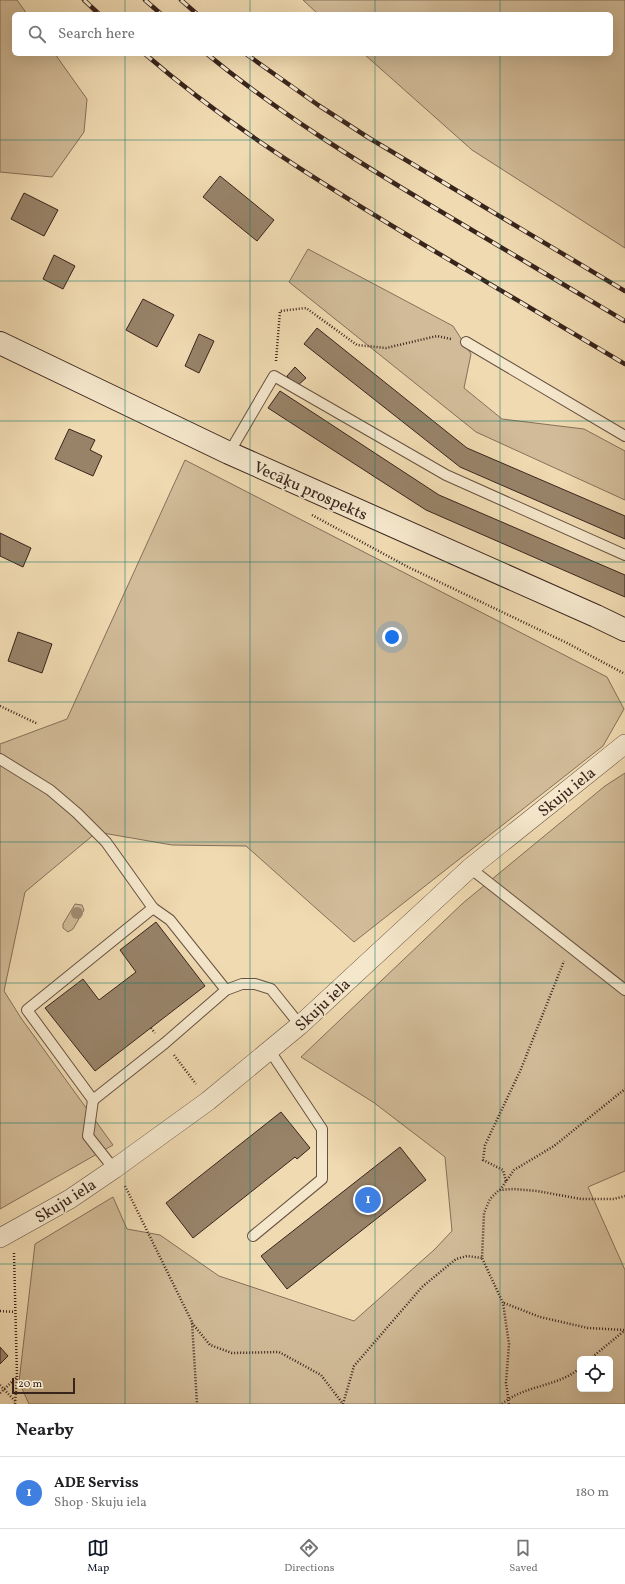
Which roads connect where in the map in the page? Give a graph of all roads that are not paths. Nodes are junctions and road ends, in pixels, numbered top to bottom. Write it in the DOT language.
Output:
graph roads {
  1 [pos="466,342"];
  2 [pos="0,343"];
  3 [pos="625,436"];
  4 [pos="229,453"];
  5 [pos="625,555"];
  6 [pos="625,630"];
  7 [pos="625,744"];
  8 [pos="0,759"];
  9 [pos="470,868"];
  10 [pos="153,908"];
  11 [pos="226,990"];
  12 [pos="625,990"];
  13 [pos="300,1025"];
  14 [pos="270,1051"];
  15 [pos="93,1100"];
  16 [pos="114,1169"];
  17 [pos="253,1236"];
  18 [pos="0,1238"];
  1 -- 3 [label="lane"];
  2 -- 4 [label="main road, Vecāķu prospekts"];
  4 -- 5 [label="lane"];
  4 -- 6 [label="main road, Vecāķu prospekts"];
  7 -- 9 [label="street, Skuju iela"];
  8 -- 10 [label="lane"];
  9 -- 12 [label="lane"];
  9 -- 13 [label="street, Skuju iela"];
  10 -- 11 [label="lane"];
  10 -- 15 [label="lane"];
  11 -- 13 [label="lane"];
  11 -- 15 [label="lane"];
  13 -- 14 [label="street, Skuju iela"];
  14 -- 16 [label="street, Skuju iela"];
  14 -- 17 [label="lane"];
  15 -- 16 [label="lane"];
  16 -- 18 [label="street, Skuju iela"];
}
